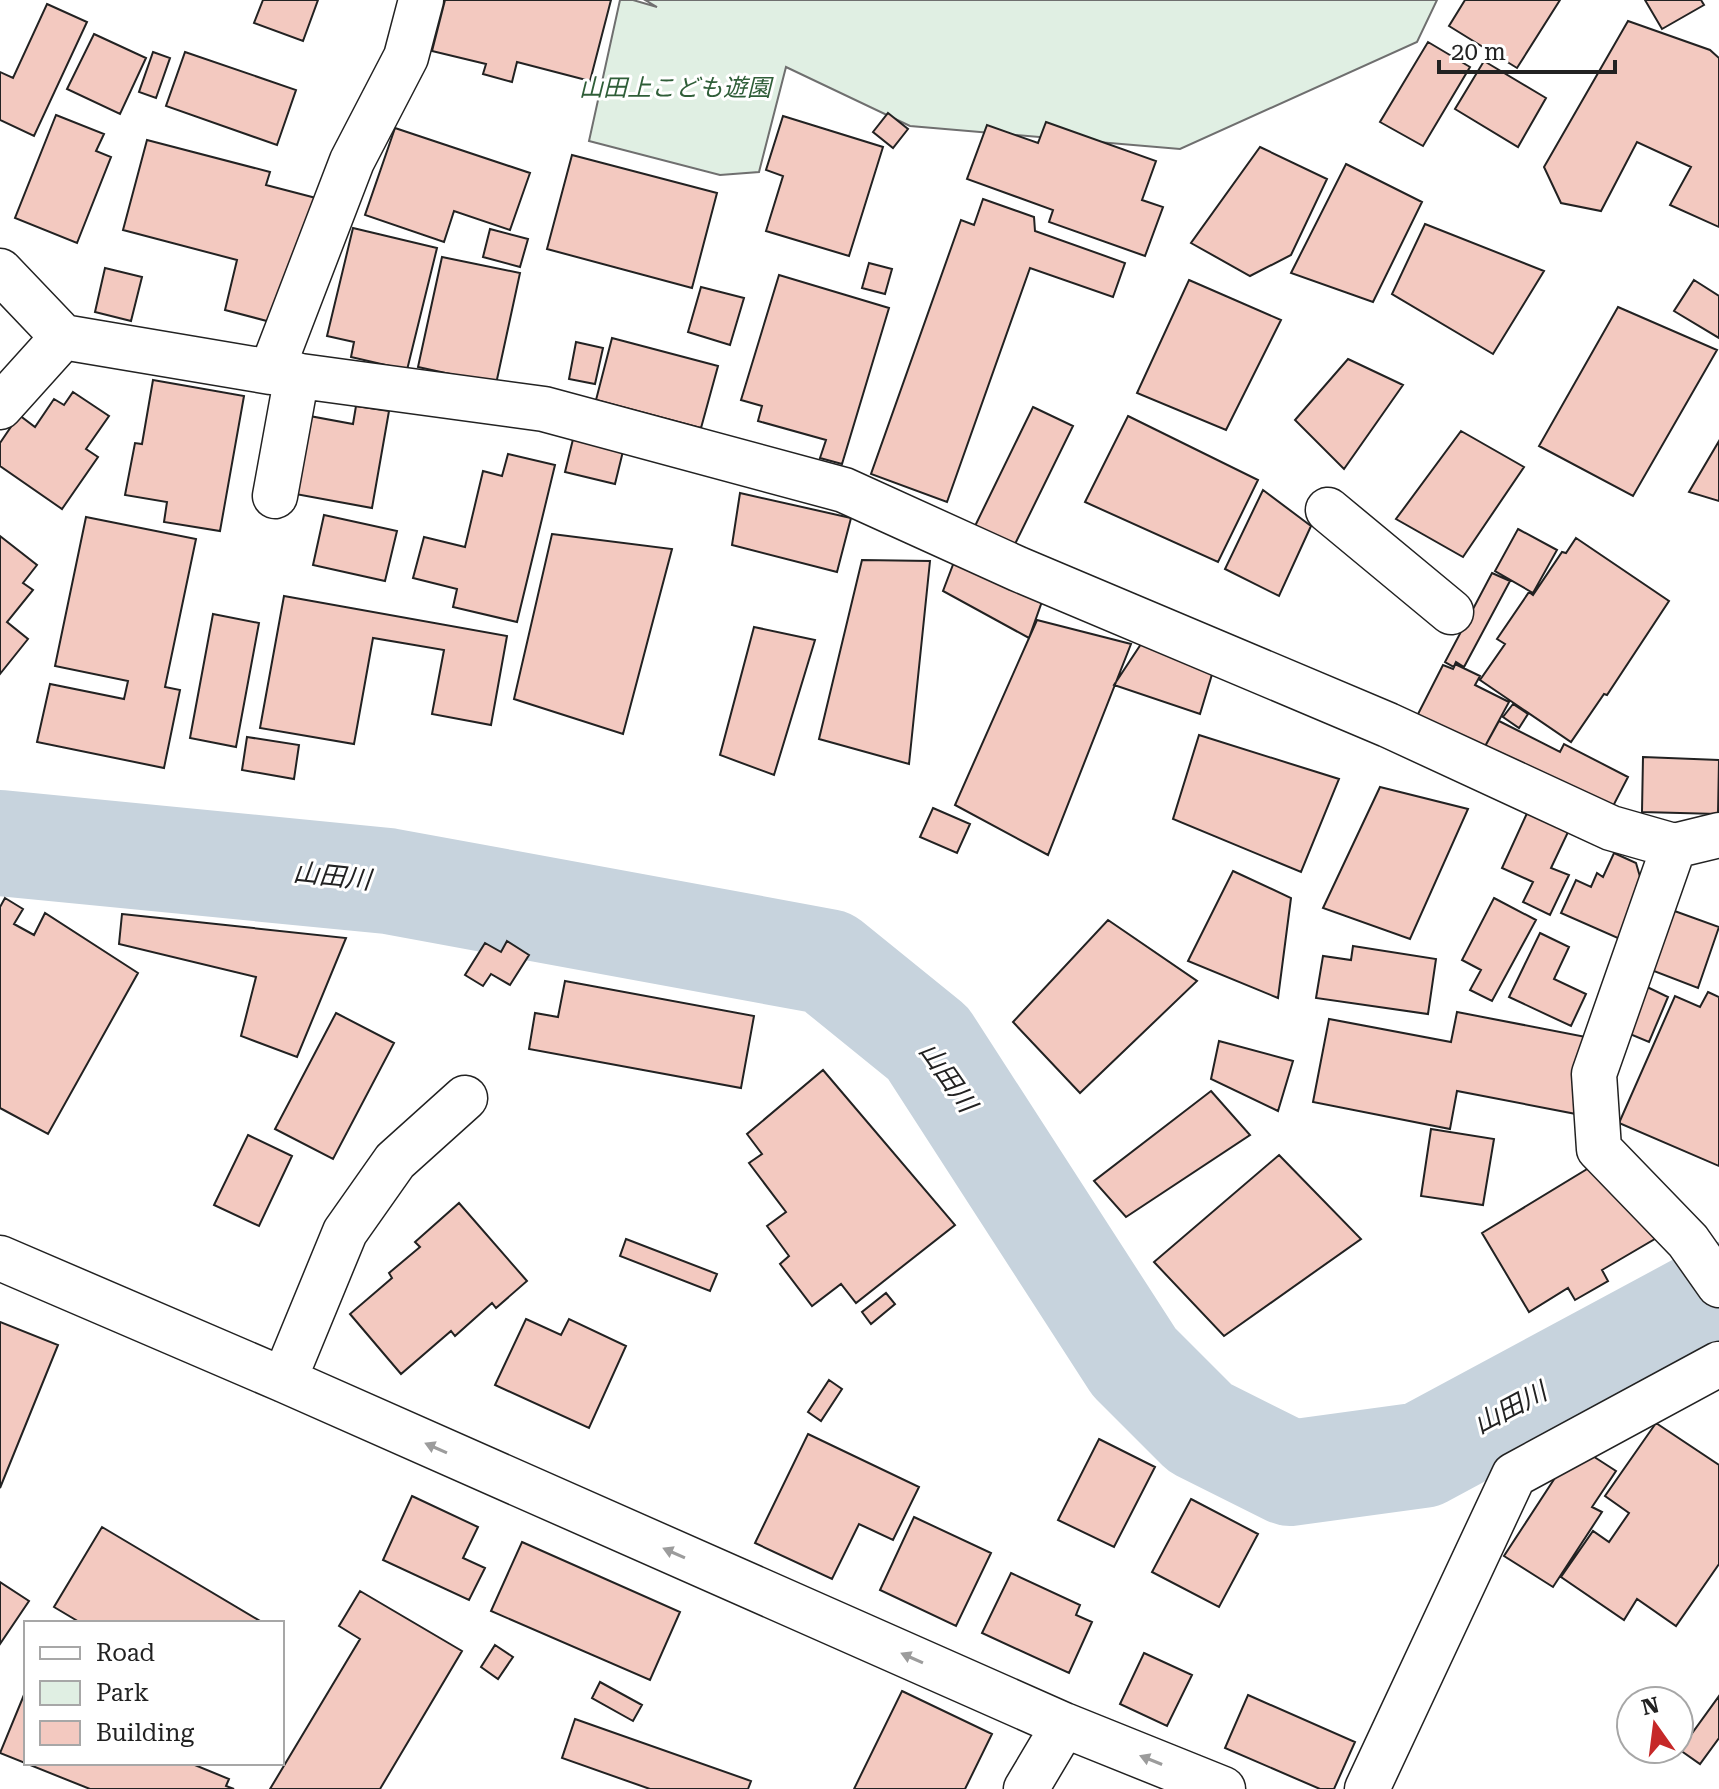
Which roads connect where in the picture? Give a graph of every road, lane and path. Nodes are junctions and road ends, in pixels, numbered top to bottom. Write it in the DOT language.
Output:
graph roads {
  1 [pos="421,0"];
  2 [pos="0,271"];
  3 [pos="63,337"];
  4 [pos="284,373"];
  5 [pos="0,407"];
  6 [pos="275,496"];
  7 [pos="1328,510"];
  8 [pos="1451,612"];
  9 [pos="1719,835"];
  10 [pos="1674,846"];
  11 [pos="465,1098"];
  12 [pos="0,1258"];
  13 [pos="1719,1285"];
  14 [pos="1719,1364"];
  15 [pos="284,1380"];
  16 [pos="1064,1725"];
  17 [pos="1026,1789"];
  18 [pos="1223,1789"];
  19 [pos="1367,1789"];
  1 -- 4 [label="street"];
  2 -- 3 [label="street"];
  3 -- 4 [label="street"];
  3 -- 5 [label="street"];
  4 -- 6 [label="street"];
  4 -- 10 [label="street"];
  7 -- 8 [label="street"];
  9 -- 10 [label="street"];
  10 -- 13 [label="street"];
  11 -- 15 [label="street"];
  12 -- 15 [label="street"];
  14 -- 19 [label="street"];
  16 -- 15 [label="street, one-way"];
  16 -- 17 [label="street"];
  18 -- 16 [label="street, one-way"];
}
